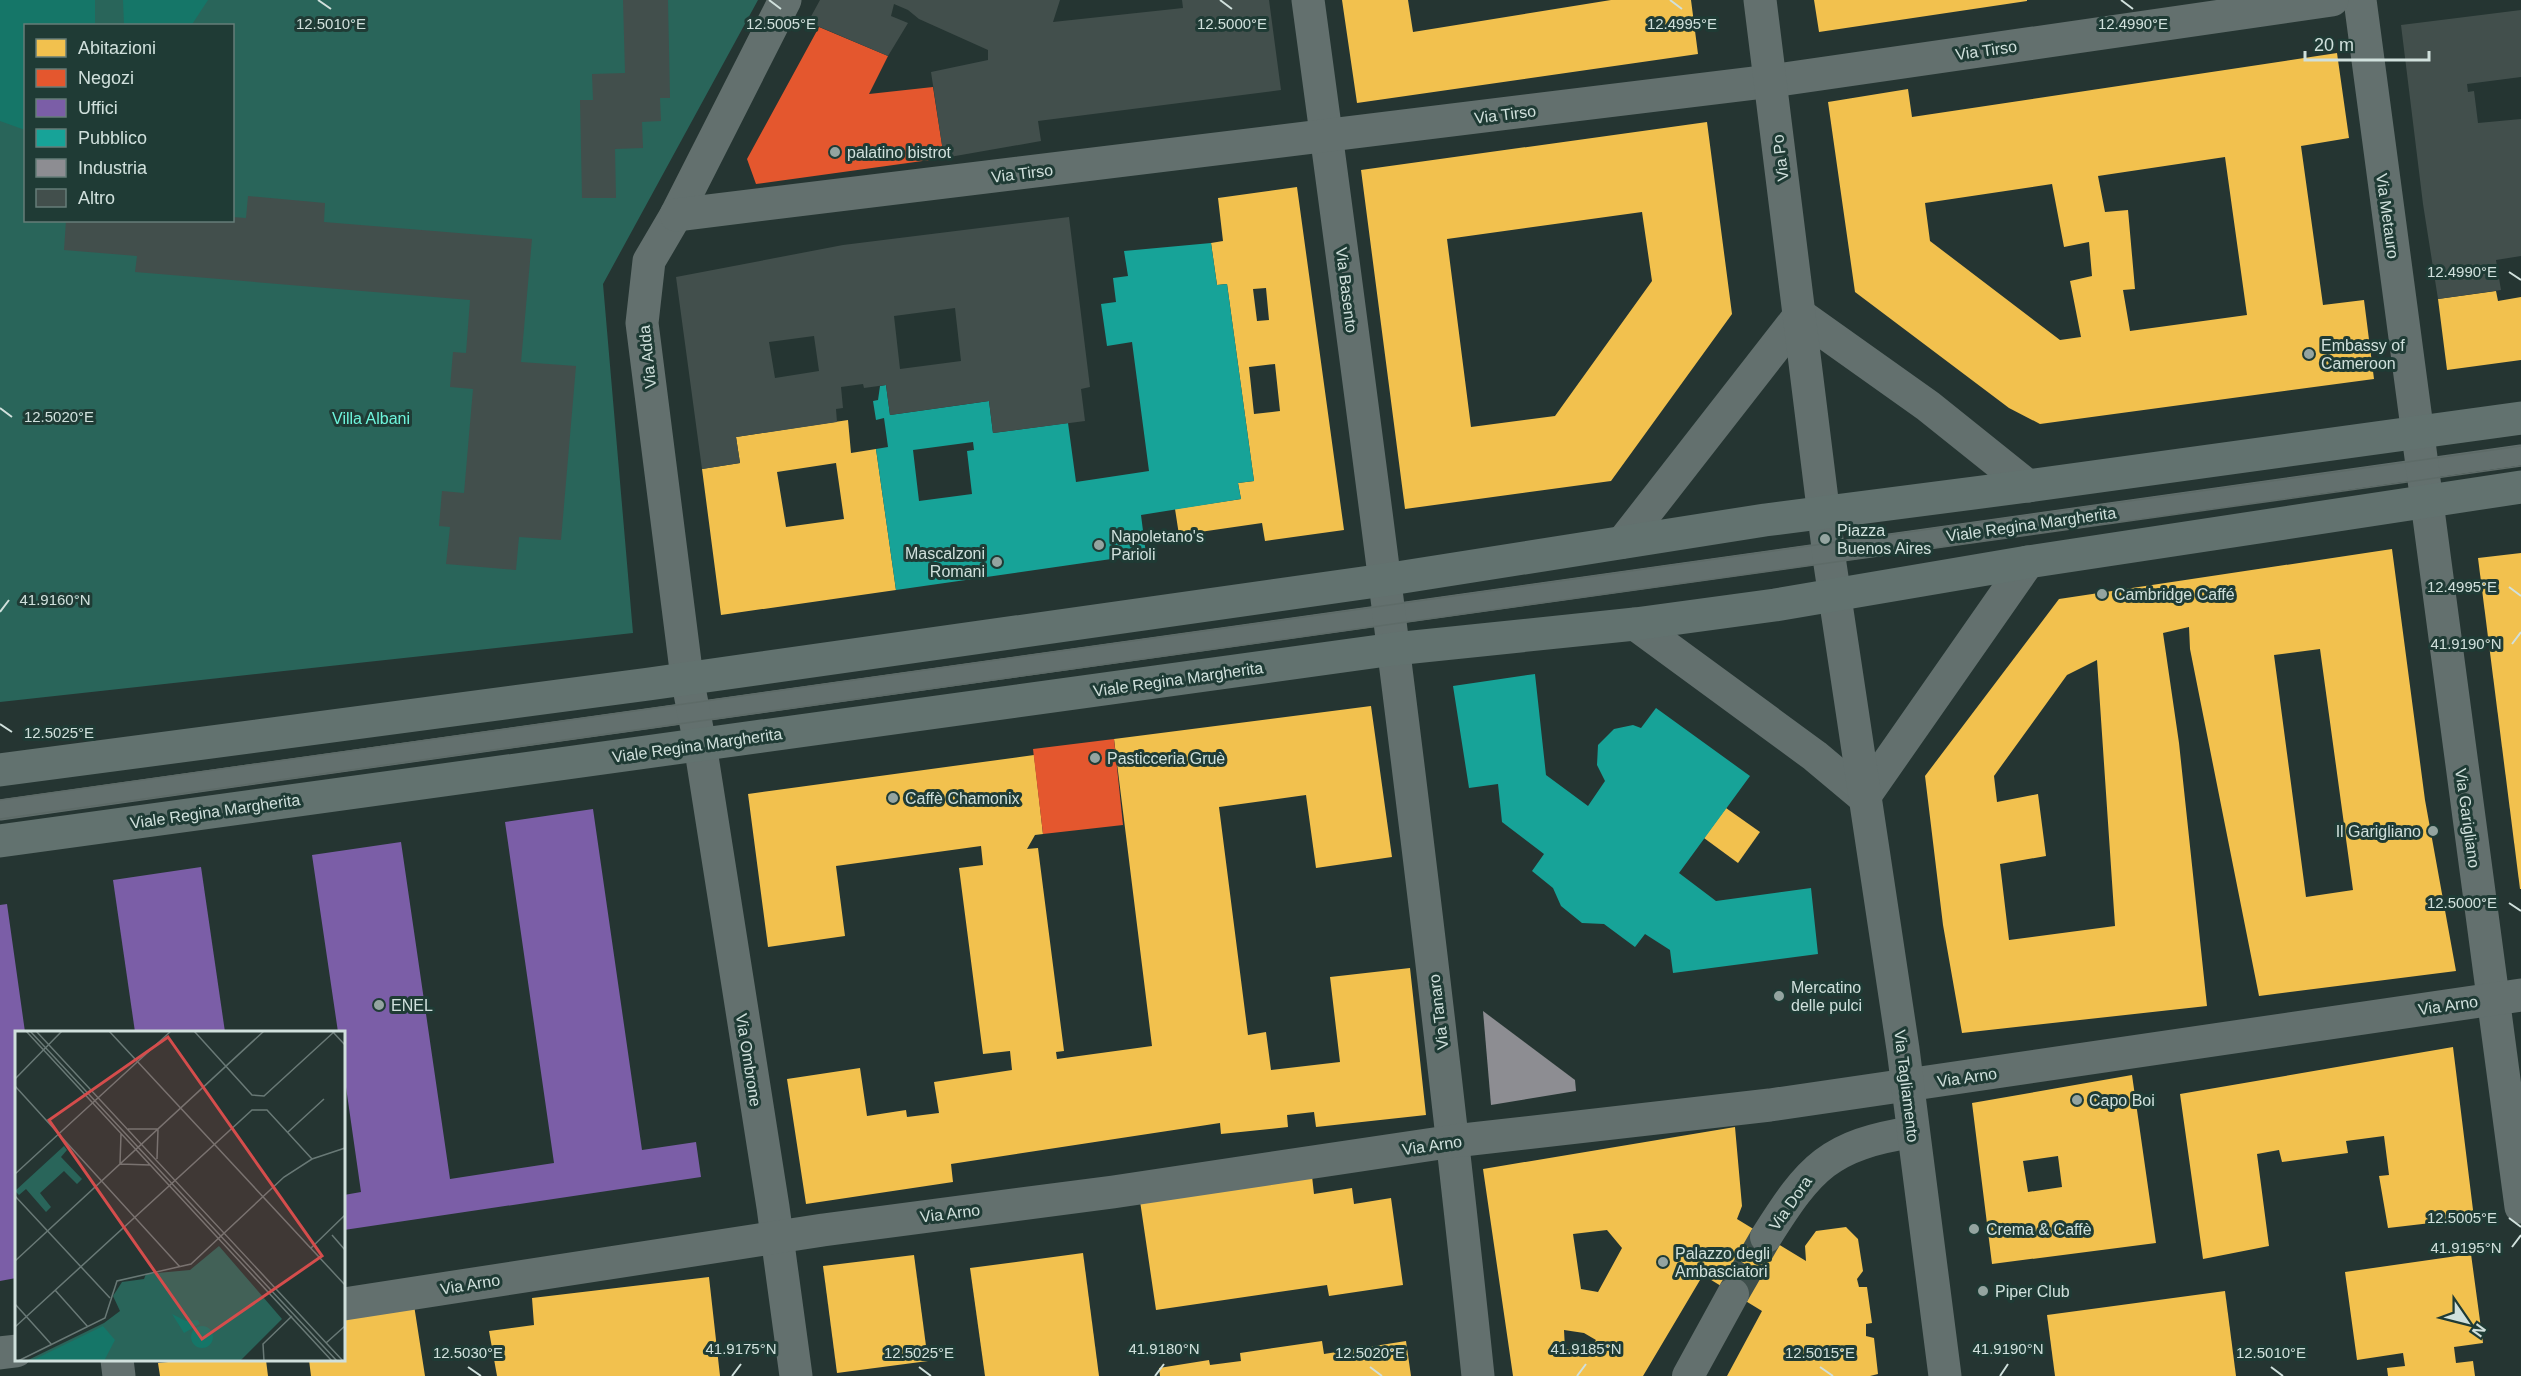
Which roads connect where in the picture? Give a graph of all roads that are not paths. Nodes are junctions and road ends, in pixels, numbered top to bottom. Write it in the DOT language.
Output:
graph roads {
  1 [pos="785,0"];
  2 [pos="1308,0"];
  3 [pos="1760,0"];
  4 [pos="2332,0"];
  5 [pos="2360,0"];
  6 [pos="1771,81"];
  7 [pos="1326,137"];
  8 [pos="676,215"];
  9 [pos="1800,315"];
  10 [pos="2521,418"];
  11 [pos="2416,432"];
  12 [pos="2521,455"];
  13 [pos="2424,484"];
  14 [pos="2028,486"];
  15 [pos="2521,487"];
  16 [pos="1824,513"];
  17 [pos="1623,542"];
  18 [pos="1829,552"];
  19 [pos="2028,562"];
  20 [pos="1384,580"];
  21 [pos="1834,596"];
  22 [pos="1389,615"];
  23 [pos="1635,624"];
  24 [pos="1394,649"];
  25 [pos="687,678"];
  26 [pos="694,711"];
  27 [pos="700,744"];
  28 [pos="0,770"];
  29 [pos="1864,797"];
  30 [pos="0,810"];
  31 [pos="0,842"];
  32 [pos="2507,997"];
  33 [pos="1908,1085"];
  34 [pos="1913,1132"];
  35 [pos="1454,1141"];
  36 [pos="2521,1207"];
  37 [pos="776,1237"];
  38 [pos="1766,1237"];
  39 [pos="1733,1294"];
  40 [pos="345,1304"];
  41 [pos="15,1351"];
  42 [pos="0,1353"];
  43 [pos="117,1361"];
  44 [pos="119,1376"];
  45 [pos="796,1376"];
  46 [pos="1478,1376"];
  47 [pos="1688,1376"];
  48 [pos="1946,1376"];
  1 -- 8 [label="street, Via Adda"];
  2 -- 7 [label="street, Via Basento"];
  3 -- 6 [label="street, Via Po"];
  4 -- 6 [label="street, Via Tirso"];
  5 -- 11 [label="street, Via Metauro"];
  6 -- 7 [label="street, Via Tirso"];
  6 -- 9 [label="street, Via Po"];
  7 -- 8 [label="street, Via Tirso"];
  7 -- 20 [label="street, Via Basento"];
  8 -- 25 [label="street, Via Adda"];
  9 -- 14 [label="street"];
  9 -- 16 [label="street"];
  9 -- 17 [label="street"];
  10 -- 11 [label="main road"];
  11 -- 13 [label="street"];
  11 -- 14 [label="main road"];
  12 -- 13 [label="lane, Viale Regina Margherita"];
  13 -- 15 [label="main road, Viale Regina Margherita"];
  13 -- 18 [label="lane, Viale Regina Margherita"];
  13 -- 19 [label="main road, Viale Regina Margherita"];
  13 -- 32 [label="street, Via Garigliano"];
  14 -- 16 [label="main road"];
  16 -- 17 [label="main road"];
  16 -- 18 [label="street"];
  17 -- 20 [label="main road"];
  18 -- 21 [label="street"];
  18 -- 22 [label="lane, Viale Regina Margherita"];
  19 -- 21 [label="main road, Viale Regina Margherita"];
  19 -- 29 [label="street"];
  20 -- 22 [label="street"];
  20 -- 25 [label="main road"];
  21 -- 23 [label="main road, Viale Regina Margherita"];
  21 -- 29 [label="street"];
  22 -- 24 [label="street"];
  22 -- 26 [label="lane, Viale Regina Margherita"];
  23 -- 24 [label="main road, Viale Regina Margherita"];
  23 -- 29 [label="street"];
  24 -- 27 [label="main road, Viale Regina Margherita"];
  24 -- 35 [label="street, Via Tanaro"];
  25 -- 26 [label="street, Via Adda"];
  25 -- 28 [label="main road"];
  26 -- 27 [label="street, Via Adda"];
  26 -- 30 [label="lane, Viale Regina Margherita"];
  27 -- 31 [label="main road, Viale Regina Margherita"];
  27 -- 37 [label="street, Via Ombrone"];
  29 -- 33 [label="street, Via Tagliamento"];
  32 -- 33 [label="street, Via Arno"];
  32 -- 36 [label="street, Via Garigliano"];
  33 -- 34 [label="street, Via Tagliamento"];
  33 -- 35 [label="street, Via Arno"];
  34 -- 38 [label="street, Via Dora"];
  34 -- 48 [label="street, Via Tagliamento"];
  35 -- 37 [label="street, Via Arno"];
  35 -- 46 [label="street, Via Tanaro"];
  37 -- 40 [label="street, Via Arno"];
  37 -- 45 [label="street, Via Ombrone"];
  39 -- 47 [label="street"];
  41 -- 42 [label="street"];
  43 -- 44 [label="street"];
}
